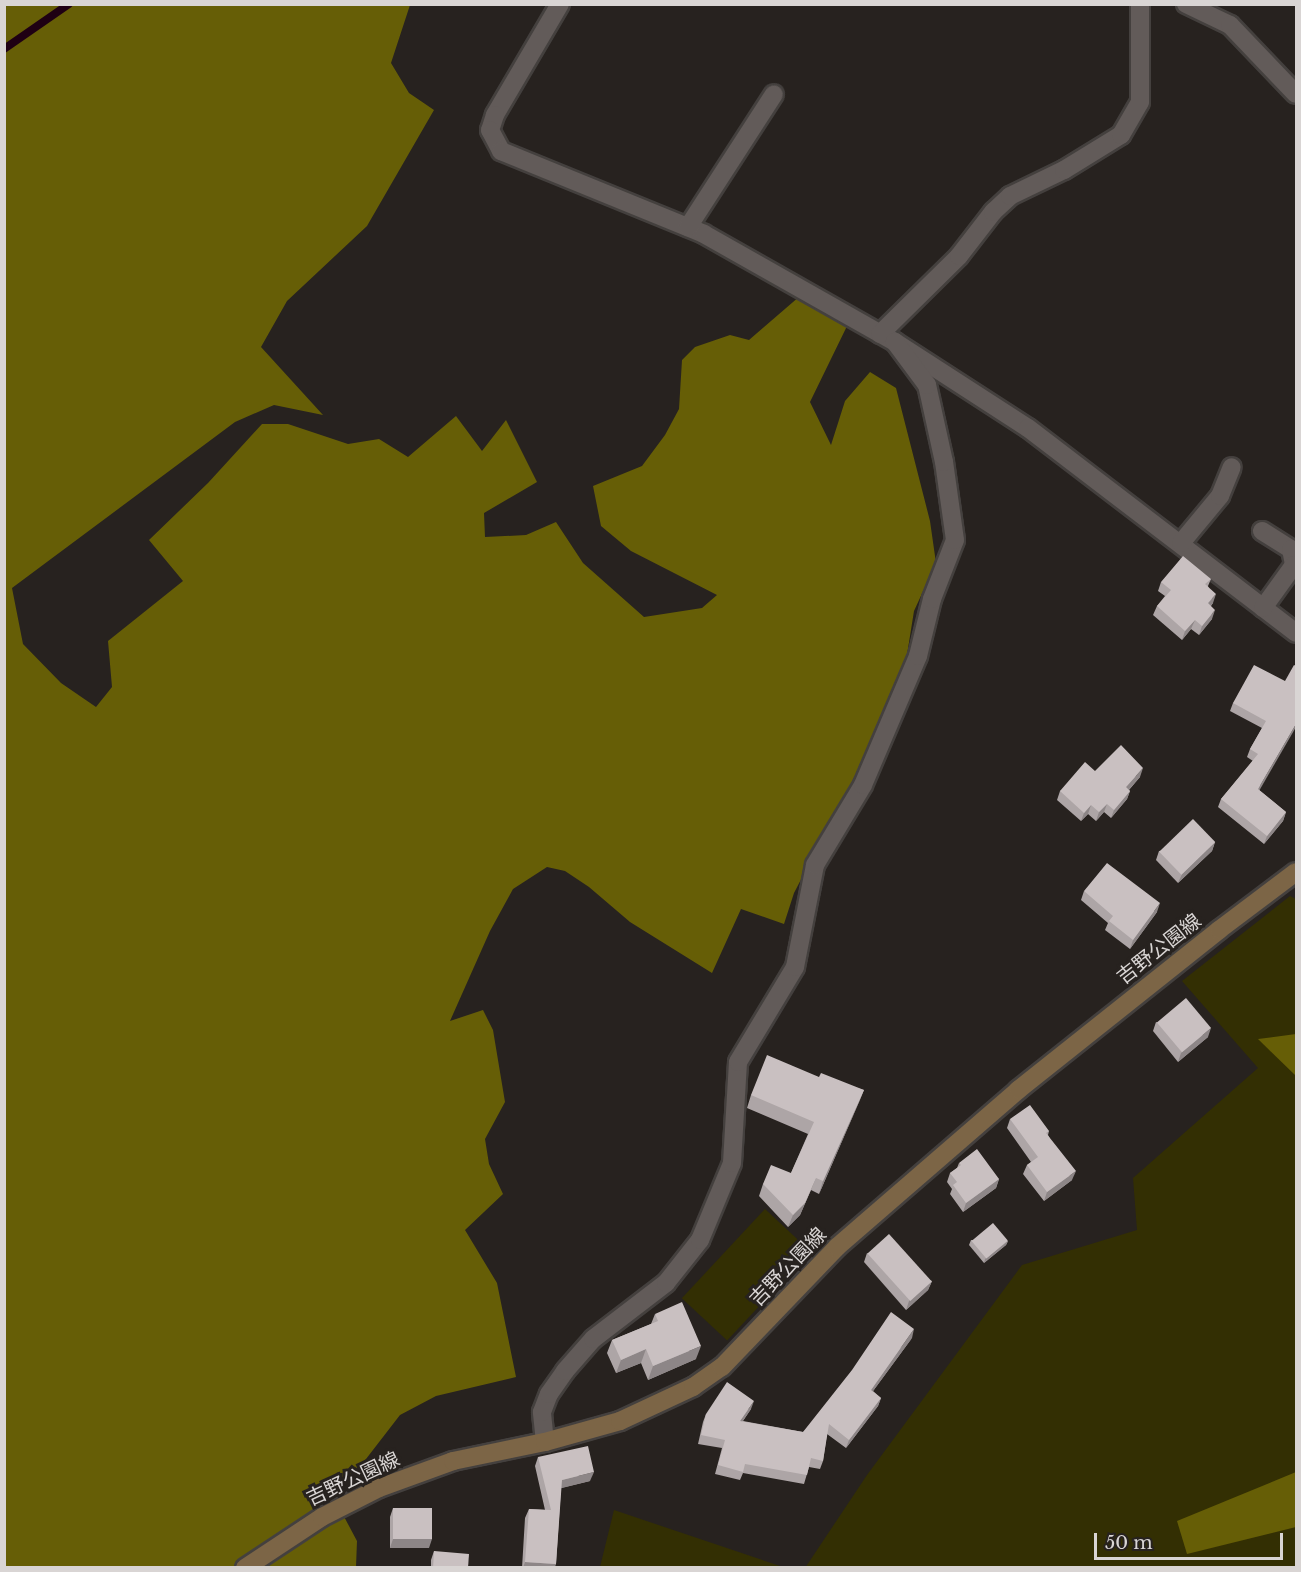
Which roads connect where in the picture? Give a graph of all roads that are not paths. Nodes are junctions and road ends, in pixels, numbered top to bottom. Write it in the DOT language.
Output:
graph roads {
  1 [pos="560,4"];
  2 [pos="1140,4"];
  3 [pos="1186,4"];
  4 [pos="774,94"];
  5 [pos="1296,94"];
  6 [pos="688,227"];
  7 [pos="887,338"];
  8 [pos="1232,467"];
  9 [pos="1262,531"];
  10 [pos="1181,543"];
  11 [pos="1263,608"];
  12 [pos="1296,633"];
  13 [pos="1296,872"];
  14 [pos="545,1442"];
  15 [pos="245,1568"];
  1 -- 6 [label="street"];
  2 -- 7 [label="street"];
  3 -- 5 [label="street"];
  4 -- 6 [label="street"];
  6 -- 7 [label="street"];
  7 -- 10 [label="street"];
  7 -- 14 [label="street"];
  8 -- 10 [label="street"];
  9 -- 11 [label="street"];
  10 -- 11 [label="street"];
  11 -- 12 [label="street"];
  13 -- 14 [label="main road, 吉野公園線"];
  14 -- 15 [label="main road, 吉野公園線"];
}
